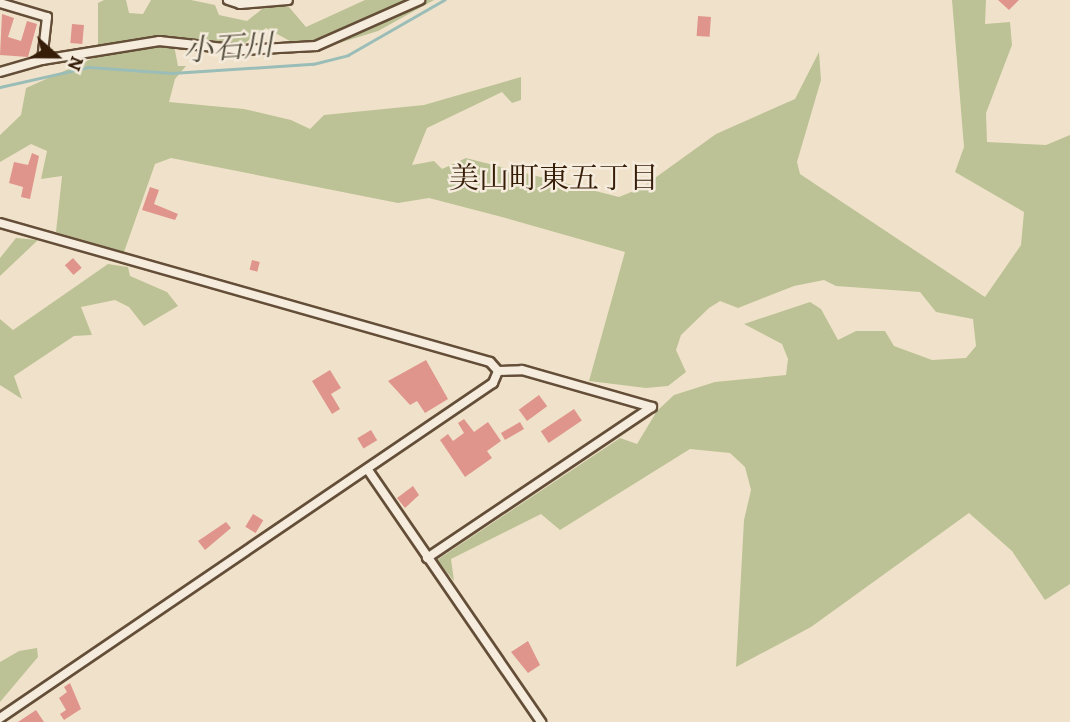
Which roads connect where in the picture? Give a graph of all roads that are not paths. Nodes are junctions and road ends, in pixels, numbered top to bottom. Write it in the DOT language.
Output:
graph roads {
  1 [pos="228,0"];
  2 [pos="288,0"];
  3 [pos="420,0"];
  4 [pos="0,4"];
  5 [pos="42,60"];
  6 [pos="0,72"];
  7 [pos="0,223"];
  8 [pos="498,371"];
  9 [pos="368,470"];
  10 [pos="427,558"];
  11 [pos="0,718"];
  12 [pos="541,722"];
  1 -- 2 [label="street"];
  3 -- 5 [label="street"];
  4 -- 5 [label="street"];
  5 -- 6 [label="street"];
  7 -- 8 [label="street"];
  8 -- 9 [label="street"];
  8 -- 10 [label="street"];
  9 -- 10 [label="street"];
  9 -- 11 [label="street"];
  10 -- 12 [label="street"];
}
